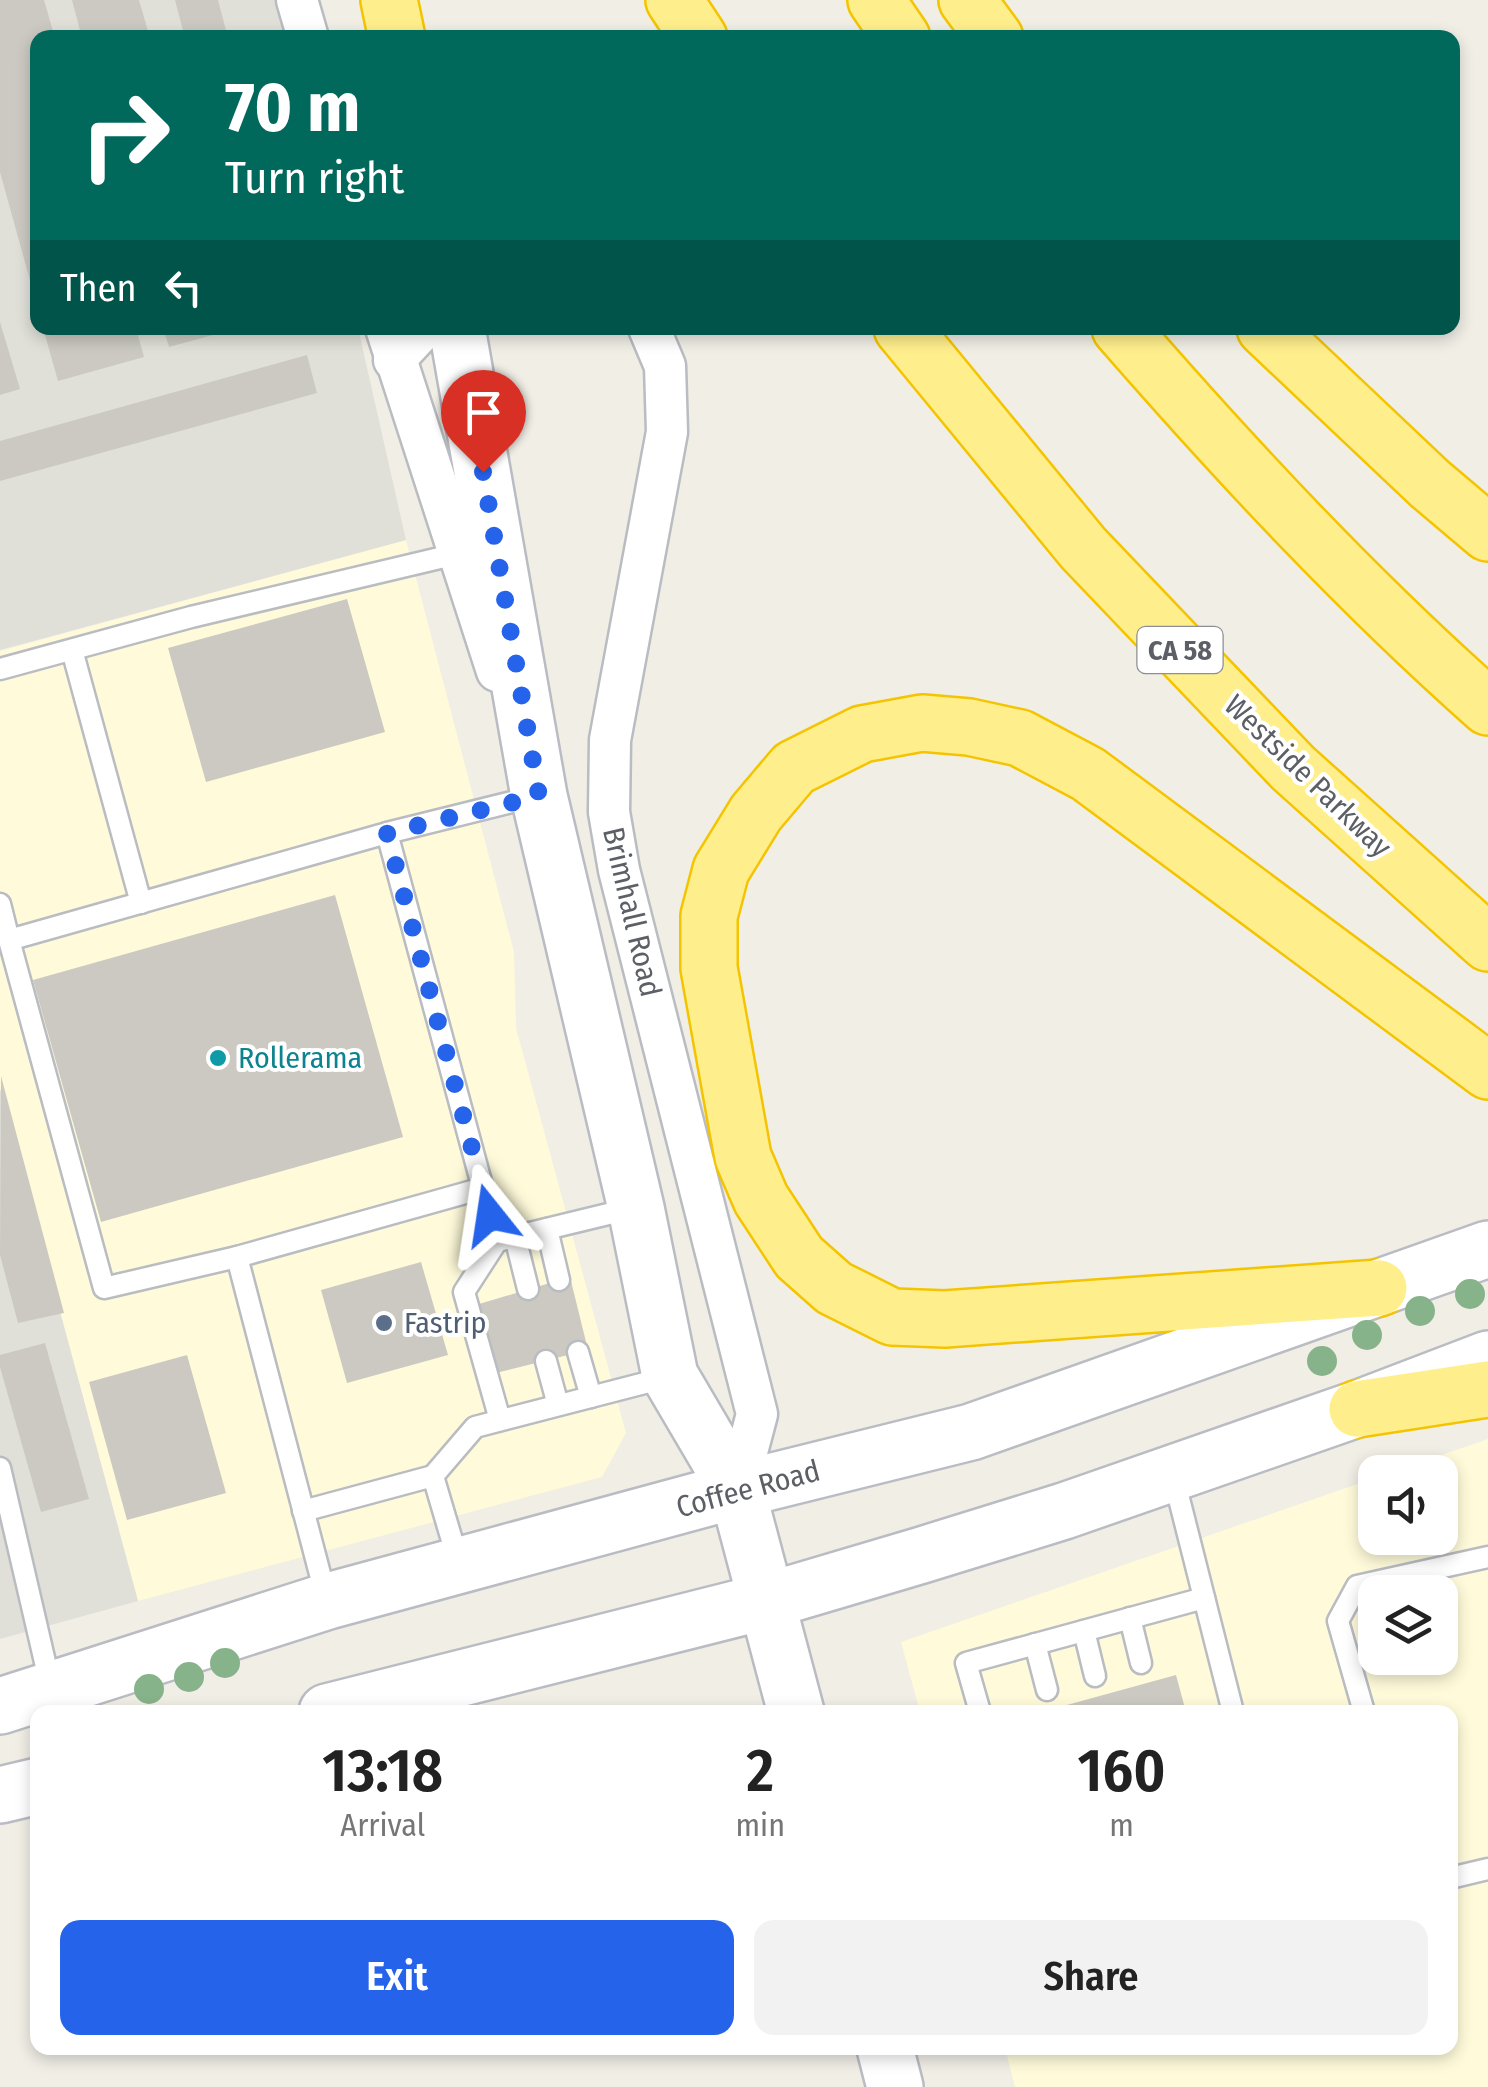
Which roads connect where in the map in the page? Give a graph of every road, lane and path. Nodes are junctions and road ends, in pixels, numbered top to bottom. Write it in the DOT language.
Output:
graph roads {
  1 [pos="297,0"];
  2 [pos="389,0"];
  3 [pos="674,0"];
  4 [pos="876,0"];
  5 [pos="967,0"];
  6 [pos="306,30"];
  7 [pos="395,30"];
  8 [pos="694,30"];
  9 [pos="897,30"];
  10 [pos="989,30"];
  11 [pos="458,335"];
  12 [pos="652,335"];
  13 [pos="908,335"];
  14 [pos="1126,335"];
  15 [pos="1272,335"];
  16 [pos="390,344"];
  17 [pos="1488,532"];
  18 [pos="477,549"];
  19 [pos="72,650"];
  20 [pos="0,670"];
  21 [pos="1488,708"];
  22 [pos="539,796"];
  23 [pos="387,833"];
  24 [pos="140,903"];
  25 [pos="0,904"];
  26 [pos="9,940"];
  27 [pos="1488,943"];
  28 [pos="1488,1071"];
  29 [pos="484,1188"];
  30 [pos="636,1208"];
  31 [pos="546,1229"];
  32 [pos="506,1239"];
  33 [pos="1488,1250"];
  34 [pos="237,1257"];
  35 [pos="560,1280"];
  36 [pos="1378,1288"];
  37 [pos="528,1289"];
  38 [pos="578,1352"];
  39 [pos="1488,1359"];
  40 [pos="546,1360"];
  41 [pos="670,1376"];
  42 [pos="1488,1389"];
  43 [pos="591,1397"];
  44 [pos="558,1405"];
  45 [pos="1357,1409"];
  46 [pos="500,1420"];
  47 [pos="0,1468"];
  48 [pos="1173,1473"];
  49 [pos="433,1476"];
  50 [pos="737,1490"];
  51 [pos="303,1511"];
  52 [pos="1488,1558"];
  53 [pos="460,1566"];
  54 [pos="1204,1598"];
  55 [pos="328,1601"];
  56 [pos="767,1601"];
  57 [pos="1130,1618"];
  58 [pos="1084,1631"];
  59 [pos="1036,1644"];
  60 [pos="1142,1663"];
  61 [pos="1096,1676"];
  62 [pos="51,1690"];
  63 [pos="1047,1690"];
  64 [pos="355,1705"];
  65 [pos="794,1705"];
  66 [pos="978,1705"];
  67 [pos="1231,1705"];
  68 [pos="1362,1705"];
  69 [pos="0,1706"];
  70 [pos="30,1788"];
  71 [pos="0,1795"];
  72 [pos="1488,1869"];
  73 [pos="1458,1876"];
  74 [pos="887,2055"];
  75 [pos="896,2087"];
  1 -- 6 [label="street"];
  2 -- 7 [label="highway"];
  3 -- 8 [label="highway"];
  4 -- 9 [label="highway"];
  5 -- 10 [label="highway"];
  11 -- 18 [label="main road, Brimhall Road"];
  12 -- 50 [label="street, Brimhall Road"];
  13 -- 27 [label="highway, Westside Parkway / CA 58"];
  14 -- 21 [label="highway"];
  15 -- 17 [label="highway"];
  16 -- 18 [label="street, Brimhall Road"];
  18 -- 19 [label="lane"];
  18 -- 22 [label="main road, Brimhall Road"];
  19 -- 20 [label="lane"];
  19 -- 24 [label="lane"];
  22 -- 23 [label="lane"];
  22 -- 30 [label="main road, Brimhall Road"];
  23 -- 24 [label="lane"];
  23 -- 29 [label="lane"];
  24 -- 26 [label="lane"];
  25 -- 26 [label="lane"];
  26 -- 34 [label="lane"];
  28 -- 36 [label="highway"];
  29 -- 32 [label="lane"];
  29 -- 34 [label="lane"];
  30 -- 31 [label="lane"];
  30 -- 41 [label="main road, Brimhall Road"];
  31 -- 32 [label="lane"];
  31 -- 35 [label="lane"];
  32 -- 37 [label="lane"];
  32 -- 46 [label="lane"];
  33 -- 36 [label="main road, Coffee Road"];
  34 -- 51 [label="lane"];
  36 -- 50 [label="main road, Coffee Road"];
  38 -- 43 [label="lane"];
  39 -- 45 [label="main road"];
  40 -- 44 [label="lane"];
  41 -- 43 [label="lane"];
  41 -- 50 [label="main road, Brimhall Road"];
  42 -- 45 [label="highway"];
  43 -- 44 [label="lane"];
  44 -- 46 [label="lane"];
  45 -- 48 [label="main road"];
  46 -- 49 [label="lane"];
  47 -- 62 [label="lane"];
  48 -- 54 [label="lane"];
  48 -- 56 [label="main road"];
  49 -- 51 [label="lane"];
  49 -- 53 [label="lane"];
  50 -- 53 [label="main road, Coffee Road"];
  50 -- 56 [label="main road, Brimhall Road"];
  51 -- 55 [label="lane"];
  52 -- 68 [label="lane"];
  53 -- 55 [label="main road, Coffee Road"];
  54 -- 57 [label="lane"];
  54 -- 67 [label="lane"];
  55 -- 62 [label="main road, Coffee Road"];
  56 -- 64 [label="main road"];
  56 -- 65 [label="main road, Brimhall Road"];
  57 -- 58 [label="lane"];
  57 -- 60 [label="lane"];
  58 -- 59 [label="lane"];
  58 -- 61 [label="lane"];
  59 -- 63 [label="lane"];
  59 -- 66 [label="lane"];
  62 -- 69 [label="main road, Coffee Road"];
  70 -- 71 [label="main road"];
  72 -- 73 [label="lane"];
  74 -- 75 [label="main road"];
}
